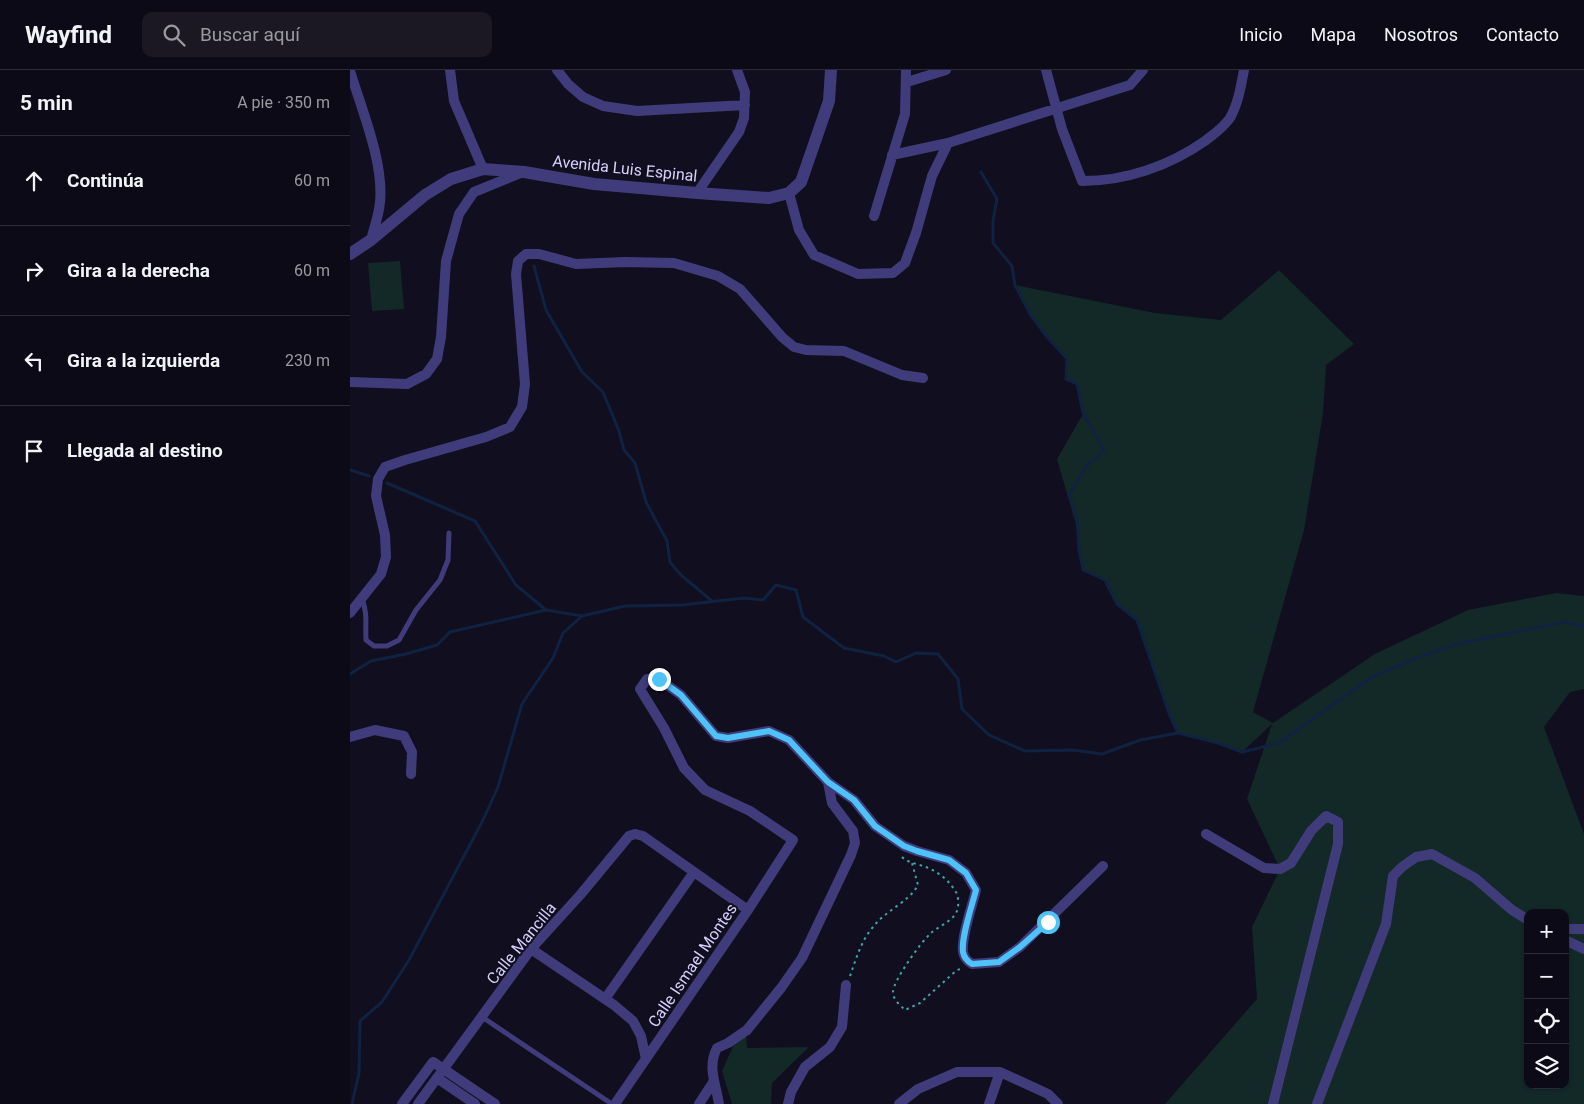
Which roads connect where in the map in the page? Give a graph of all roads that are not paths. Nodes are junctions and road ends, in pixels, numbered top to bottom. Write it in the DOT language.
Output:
graph roads {
  1 [pos="450,70"];
  2 [pos="557,70"];
  3 [pos="738,70"];
  4 [pos="831,70"];
  5 [pos="906,70"];
  6 [pos="946,70"];
  7 [pos="1046,70"];
  8 [pos="1143,70"];
  9 [pos="1244,70"];
  10 [pos="350,71"];
  11 [pos="907,82"];
  12 [pos="744,104"];
  13 [pos="1058,108"];
  14 [pos="948,143"];
  15 [pos="892,155"];
  16 [pos="483,170"];
  17 [pos="524,172"];
  18 [pos="698,193"];
  19 [pos="789,193"];
  20 [pos="874,216"];
  21 [pos="371,240"];
  22 [pos="350,254"];
  23 [pos="923,378"];
  24 [pos="350,382"];
  25 [pos="449,533"];
  26 [pos="362,599"];
  27 [pos="350,613"];
  28 [pos="350,736"];
  29 [pos="411,774"];
  30 [pos="828,782"];
  31 [pos="1206,834"];
  32 [pos="1103,866"];
  33 [pos="694,872"];
  34 [pos="748,910"];
  35 [pos="1524,918"];
  36 [pos="1569,929"];
  37 [pos="1584,929"];
  38 [pos="1569,942"];
  39 [pos="531,949"];
  40 [pos="1584,949"];
  41 [pos="846,985"];
  42 [pos="605,999"];
  43 [pos="482,1017"];
  44 [pos="646,1059"];
  45 [pos="444,1069"];
  46 [pos="1000,1072"];
  47 [pos="437,1078"];
  48 [pos="714,1081"];
  49 [pos="487,1102"];
  50 [pos="402,1104"];
  51 [pos="418,1104"];
  52 [pos="475,1104"];
  53 [pos="613,1104"];
  54 [pos="699,1104"];
  55 [pos="719,1104"];
  56 [pos="788,1104"];
  57 [pos="899,1104"];
  58 [pos="989,1104"];
  59 [pos="1058,1104"];
  60 [pos="1273,1104"];
  61 [pos="1317,1104"];
  1 -- 16 [label="street"];
  2 -- 12 [label="street"];
  3 -- 12 [label="street"];
  4 -- 19 [label="street"];
  5 -- 11 [label="street"];
  6 -- 11 [label="street"];
  7 -- 13 [label="street"];
  8 -- 13 [label="street"];
  9 -- 13 [label="street"];
  10 -- 21 [label="street"];
  11 -- 15 [label="street"];
  12 -- 18 [label="street"];
  13 -- 14 [label="street"];
  14 -- 15 [label="street"];
  14 -- 19 [label="street"];
  15 -- 20 [label="street"];
  16 -- 17 [label="street, Avenida Luis Espinal"];
  16 -- 21 [label="street, Avenida Luis Espinal"];
  17 -- 18 [label="street, Avenida Luis Espinal"];
  17 -- 24 [label="street"];
  18 -- 19 [label="street, Avenida Luis Espinal"];
  21 -- 22 [label="street, Avenida Luis Espinal"];
  23 -- 26 [label="street"];
  25 -- 26 [label="lane"];
  26 -- 27 [label="street"];
  28 -- 29 [label="street"];
  30 -- 32 [label="street"];
  30 -- 34 [label="street, Calle Ismael Montes"];
  30 -- 48 [label="street"];
  31 -- 60 [label="street"];
  33 -- 34 [label="street"];
  33 -- 39 [label="street, Calle Mancilla"];
  33 -- 42 [label="street"];
  34 -- 44 [label="street, Calle Ismael Montes"];
  35 -- 61 [label="street"];
  36 -- 37 [label="street"];
  38 -- 40 [label="street"];
  39 -- 42 [label="street"];
  39 -- 43 [label="street, Calle Mancilla"];
  41 -- 56 [label="street"];
  42 -- 44 [label="street"];
  43 -- 45 [label="street, Calle Mancilla"];
  43 -- 53 [label="lane"];
  44 -- 53 [label="street, Calle Ismael Montes"];
  45 -- 47 [label="street, Calle Mancilla"];
  45 -- 49 [label="street"];
  45 -- 50 [label="street"];
  46 -- 57 [label="street"];
  46 -- 58 [label="street"];
  46 -- 59 [label="street"];
  47 -- 51 [label="street, Calle Mancilla"];
  47 -- 52 [label="street"];
  48 -- 54 [label="street"];
  48 -- 55 [label="street"];
}
